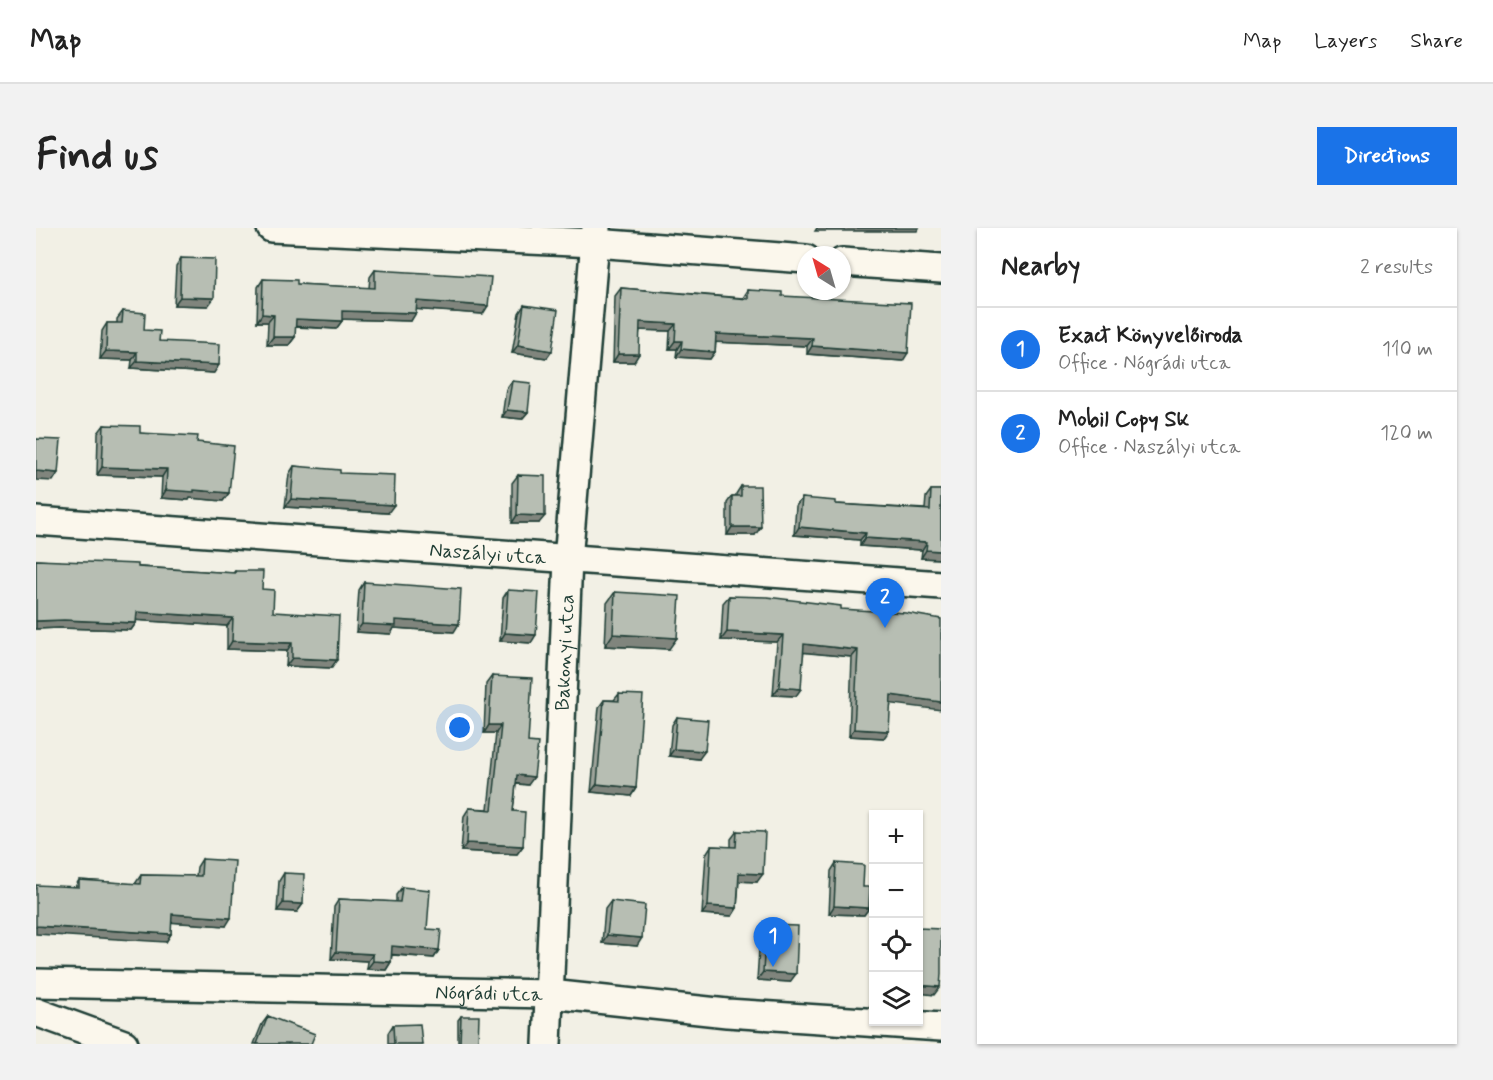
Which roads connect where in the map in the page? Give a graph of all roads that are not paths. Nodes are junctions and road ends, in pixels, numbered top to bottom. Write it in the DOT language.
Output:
graph roads {
  1 [pos="271,228"];
  2 [pos="595,236"];
  3 [pos="797,258"];
  4 [pos="851,262"];
  5 [pos="941,269"];
  6 [pos="36,521"];
  7 [pos="568,560"];
  8 [pos="941,585"];
  9 [pos="36,983"];
  10 [pos="550,994"];
  11 [pos="36,1012"];
  12 [pos="941,1027"];
  13 [pos="124,1044"];
  14 [pos="547,1044"];
  1 -- 2 [label="street"];
  2 -- 3 [label="street"];
  2 -- 7 [label="street, Bakonyi utca"];
  4 -- 5 [label="street"];
  6 -- 7 [label="street, Naszályi utca"];
  7 -- 8 [label="street, Naszályi utca"];
  7 -- 10 [label="street, Bakonyi utca"];
  9 -- 10 [label="street, Nógrádi utca"];
  10 -- 12 [label="street, Nógrádi utca"];
  10 -- 14 [label="street, Bakonyi utca"];
  11 -- 13 [label="street"];
}
